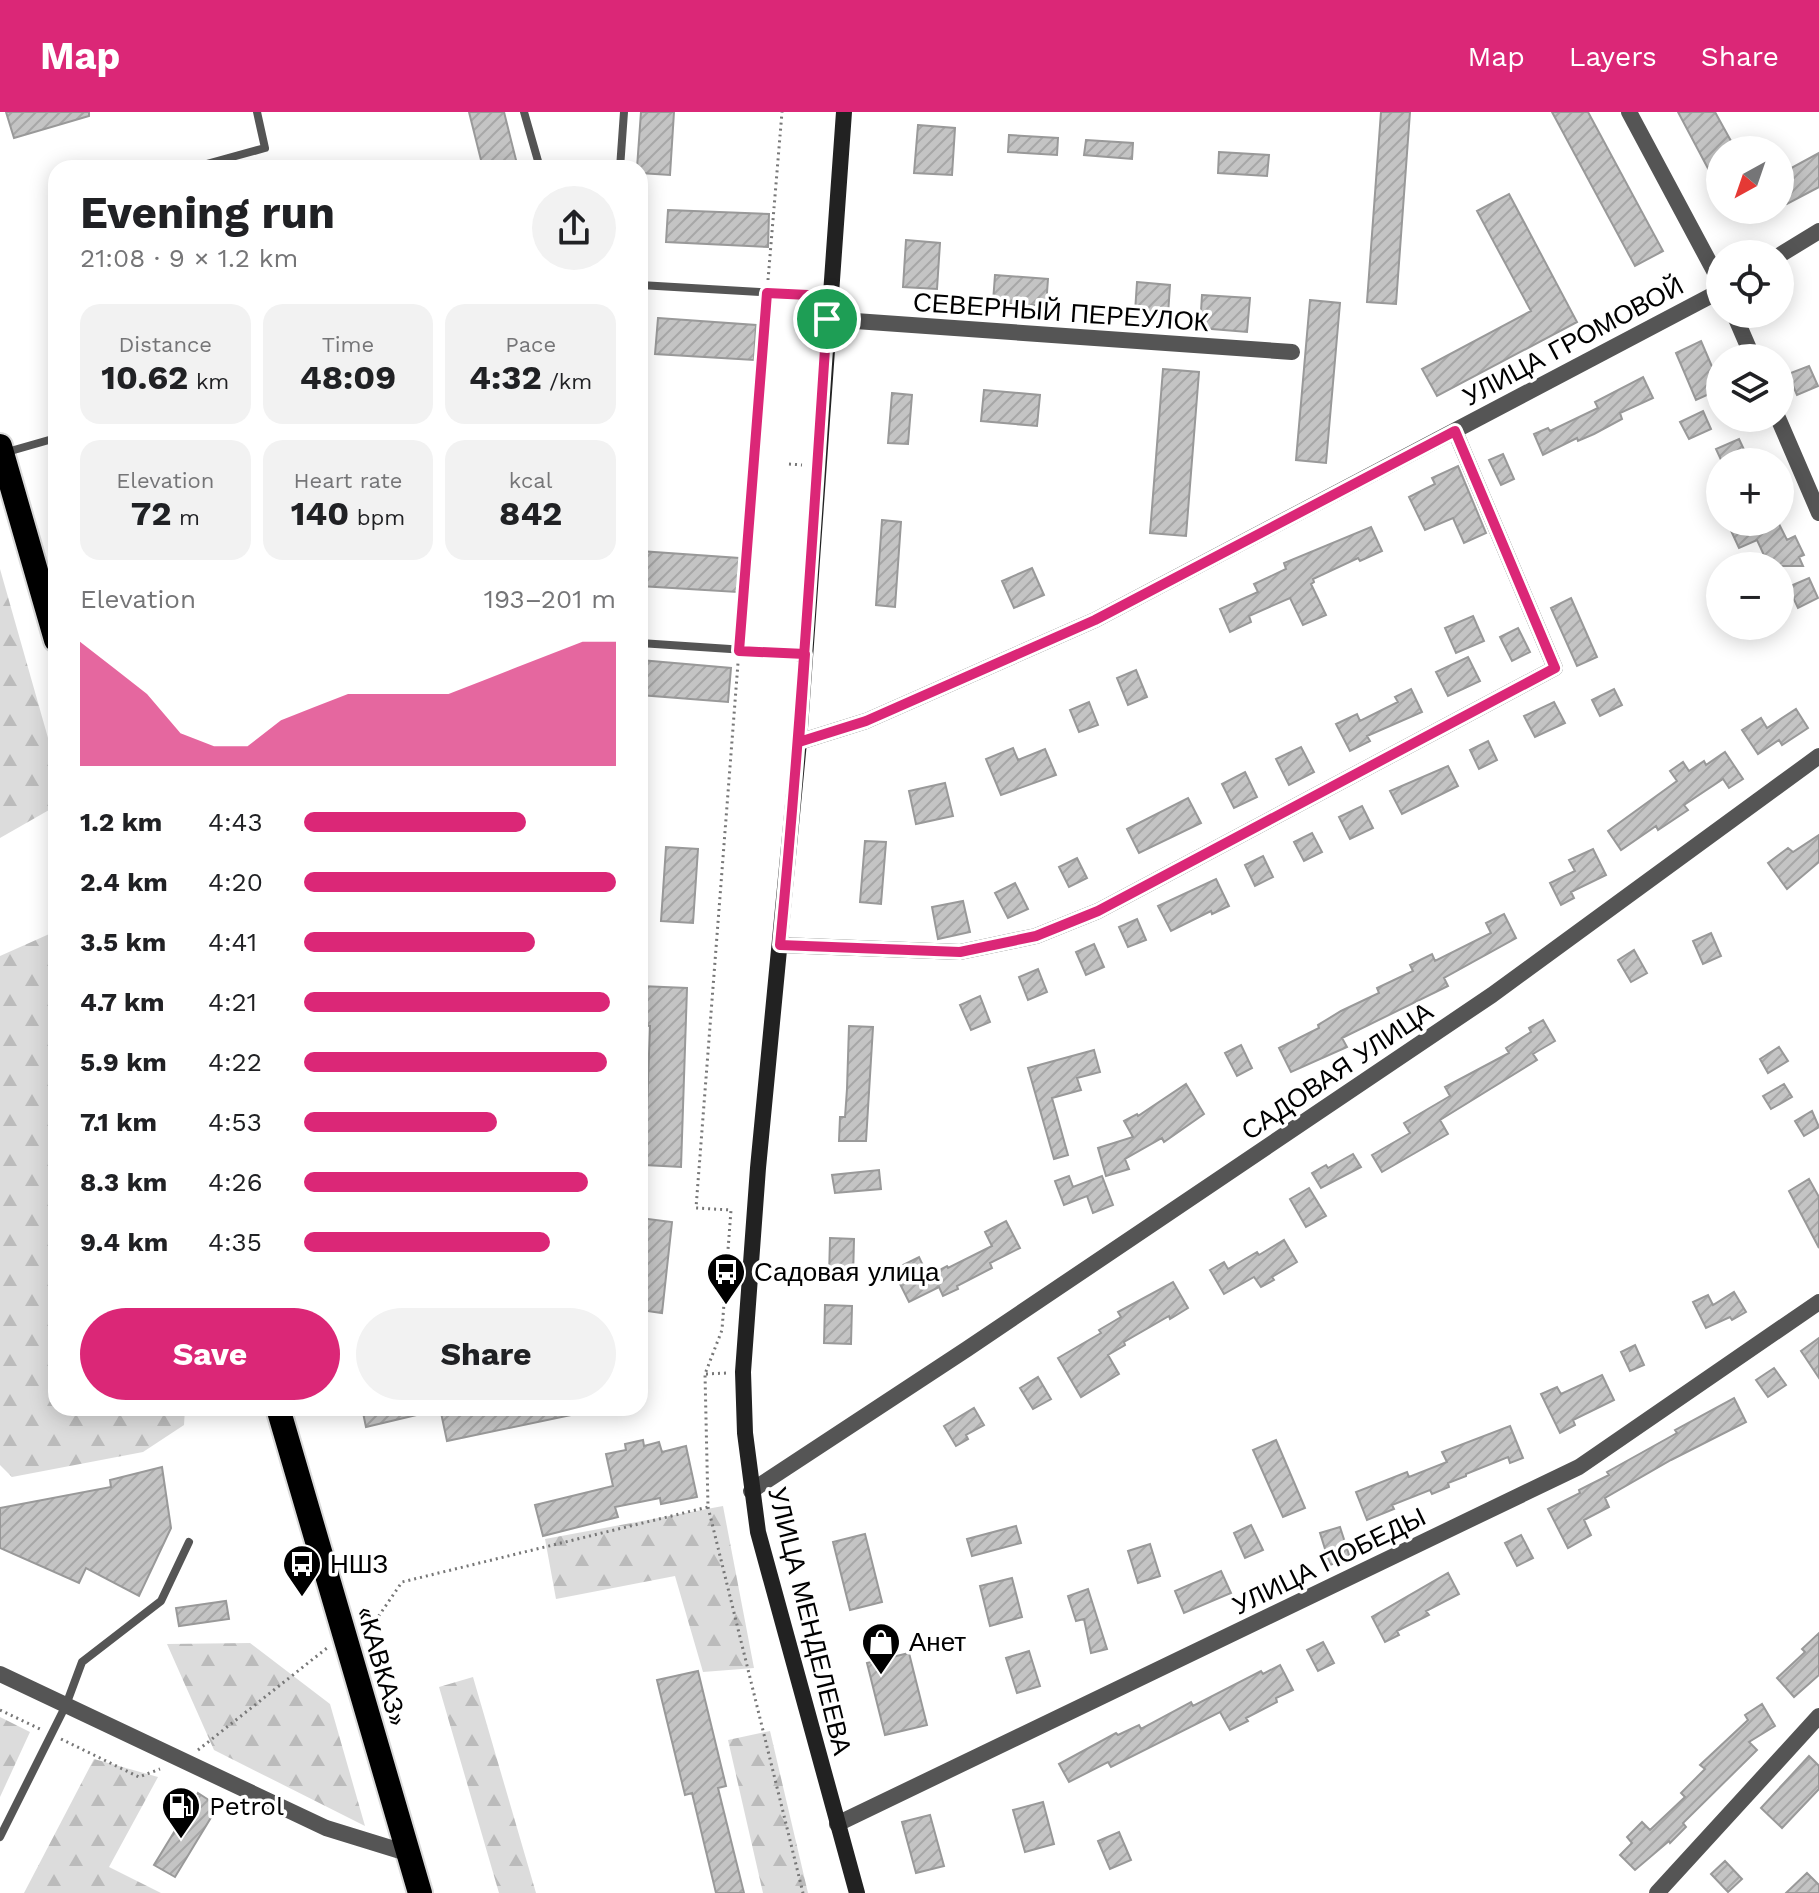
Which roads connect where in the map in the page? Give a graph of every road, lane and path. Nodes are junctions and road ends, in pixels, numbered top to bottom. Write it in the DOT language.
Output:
graph roads {
  1 [pos="257,112"];
  2 [pos="524,112"];
  3 [pos="624,112"];
  4 [pos="782,112"];
  5 [pos="844,112"];
  6 [pos="1629,112"];
  7 [pos="221,160"];
  8 [pos="538,160"];
  9 [pos="621,160"];
  10 [pos="1819,231"];
  11 [pos="1794,246"];
  12 [pos="1706,256"];
  13 [pos="648,286"];
  14 [pos="767,293"];
  15 [pos="829,296"];
  16 [pos="1706,298"];
  17 [pos="827,319"];
  18 [pos="1292,352"];
  19 [pos="1455,431"];
  20 [pos="1784,432"];
  21 [pos="48,440"];
  22 [pos="1,450"];
  23 [pos="1819,513"];
  24 [pos="48,612"];
  25 [pos="648,644"];
  26 [pos="739,651"];
  27 [pos="805,654"];
  28 [pos="799,742"];
  29 [pos="1819,756"];
  30 [pos="780,945"];
  31 [pos="1819,1302"];
  32 [pos="280,1416"];
  33 [pos="751,1491"];
  34 [pos="708,1507"];
  35 [pos="189,1542"];
  36 [pos="344,1636"];
  37 [pos="0,1674"];
  38 [pos="66,1705"];
  39 [pos="0,1710"];
  40 [pos="1819,1716"];
  41 [pos="51,1735"];
  42 [pos="184,1761"];
  43 [pos="837,1824"];
  44 [pos="0,1837"];
  45 [pos="407,1853"];
  46 [pos="420,1893"];
  47 [pos="803,1893"];
  48 [pos="857,1893"];
  49 [pos="1657,1893"];
  1 -- 7 [label="lane"];
  2 -- 8 [label="lane"];
  3 -- 9 [label="lane"];
  4 -- 14 [label="path"];
  5 -- 15 [label="main road, УЛИЦА МЕНДЕЛЕЕВА"];
  6 -- 12 [label="street"];
  10 -- 11 [label="street"];
  13 -- 14 [label="lane"];
  14 -- 15 [label="lane"];
  14 -- 26 [label="path"];
  15 -- 17 [label="main road, УЛИЦА МЕНДЕЛЕЕВА"];
  16 -- 19 [label="street, УЛИЦА ГРОМОВОЙ"];
  17 -- 18 [label="street, СЕВЕРНЫЙ ПЕРЕУЛОК"];
  17 -- 27 [label="main road, УЛИЦА МЕНДЕЛЕЕВА"];
  19 -- 28 [label="street, УЛИЦА ГРОМОВОЙ"];
  19 -- 30 [label="street"];
  20 -- 23 [label="street"];
  21 -- 22 [label="lane"];
  22 -- 24 [label="highway"];
  25 -- 26 [label="lane"];
  26 -- 27 [label="lane"];
  26 -- 34 [label="path"];
  27 -- 28 [label="main road, УЛИЦА МЕНДЕЛЕЕВА"];
  28 -- 30 [label="main road, УЛИЦА МЕНДЕЛЕЕВА"];
  29 -- 33 [label="street, САДОВАЯ УЛИЦА"];
  30 -- 33 [label="main road, УЛИЦА МЕНДЕЛЕЕВА"];
  31 -- 43 [label="street, УЛИЦА ПОБЕДЫ"];
  32 -- 36 [label="highway, «КАВКАЗ»"];
  33 -- 43 [label="main road, УЛИЦА МЕНДЕЛЕЕВА"];
  34 -- 36 [label="path"];
  34 -- 47 [label="path"];
  35 -- 38 [label="lane"];
  36 -- 42 [label="path"];
  36 -- 45 [label="highway, «КАВКАЗ»"];
  37 -- 38 [label="street"];
  38 -- 41 [label="lane"];
  38 -- 42 [label="street"];
  39 -- 41 [label="path"];
  40 -- 49 [label="street"];
  41 -- 42 [label="path"];
  41 -- 44 [label="lane"];
  42 -- 45 [label="street"];
  43 -- 48 [label="main road, УЛИЦА МЕНДЕЛЕЕВА"];
  45 -- 46 [label="highway, «КАВКАЗ»"];
}
